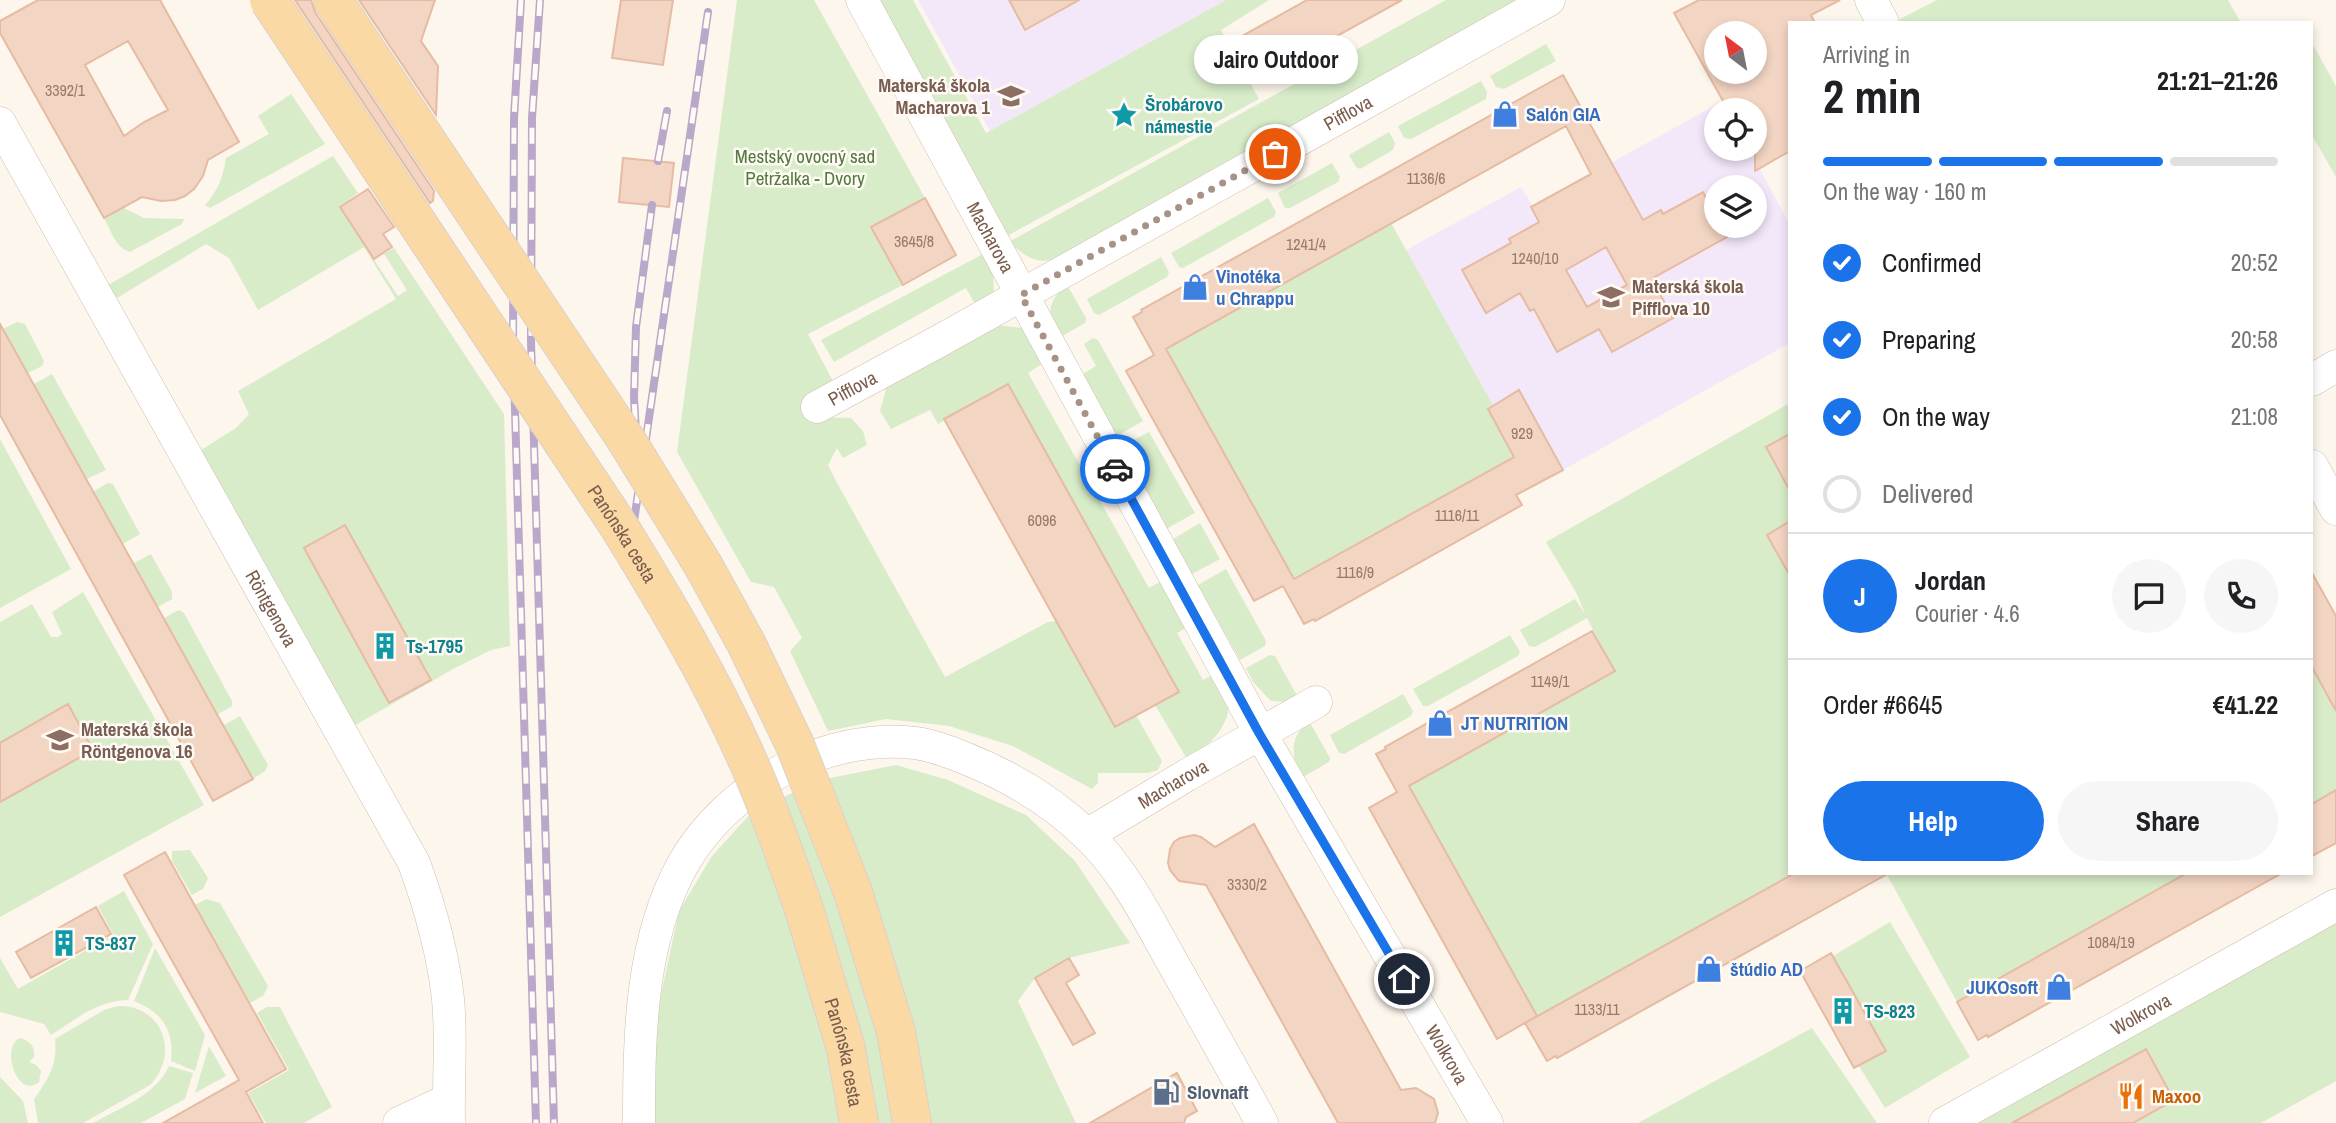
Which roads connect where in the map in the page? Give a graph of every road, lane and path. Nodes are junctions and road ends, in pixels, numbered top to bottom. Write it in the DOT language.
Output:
graph roads {
  1 [pos="269,0"];
  2 [pos="333,0"];
  3 [pos="862,0"];
  4 [pos="1549,0"];
  5 [pos="1871,0"];
  6 [pos="1882,21"];
  7 [pos="0,123"];
  8 [pos="1021,295"];
  9 [pos="2336,366"];
  10 [pos="2313,379"];
  11 [pos="817,407"];
  12 [pos="2313,468"];
  13 [pos="2336,509"];
  14 [pos="1316,702"];
  15 [pos="1259,733"];
  16 [pos="1087,835"];
  17 [pos="2336,905"];
  18 [pos="449,1112"];
  19 [pos="399,1123"];
  20 [pos="639,1123"];
  21 [pos="859,1123"];
  22 [pos="912,1123"];
  23 [pos="1262,1123"];
  24 [pos="1487,1123"];
  25 [pos="1945,1123"];
  1 -- 21 [label="main road, Panónska cesta, bridge"];
  2 -- 22 [label="main road, bridge"];
  3 -- 8 [label="street, Macharova"];
  4 -- 8 [label="street, Pifflova"];
  5 -- 6 [label="street"];
  7 -- 18 [label="street, Röntgenova"];
  8 -- 11 [label="street, Pifflova"];
  8 -- 15 [label="street, Macharova"];
  9 -- 10 [label="street"];
  12 -- 13 [label="street"];
  14 -- 15 [label="street, Macharova"];
  15 -- 16 [label="street, Macharova"];
  15 -- 24 [label="street, Wolkrova"];
  16 -- 20 [label="street"];
  16 -- 23 [label="street"];
  17 -- 25 [label="street, Wolkrova"];
  18 -- 19 [label="street"];
}
